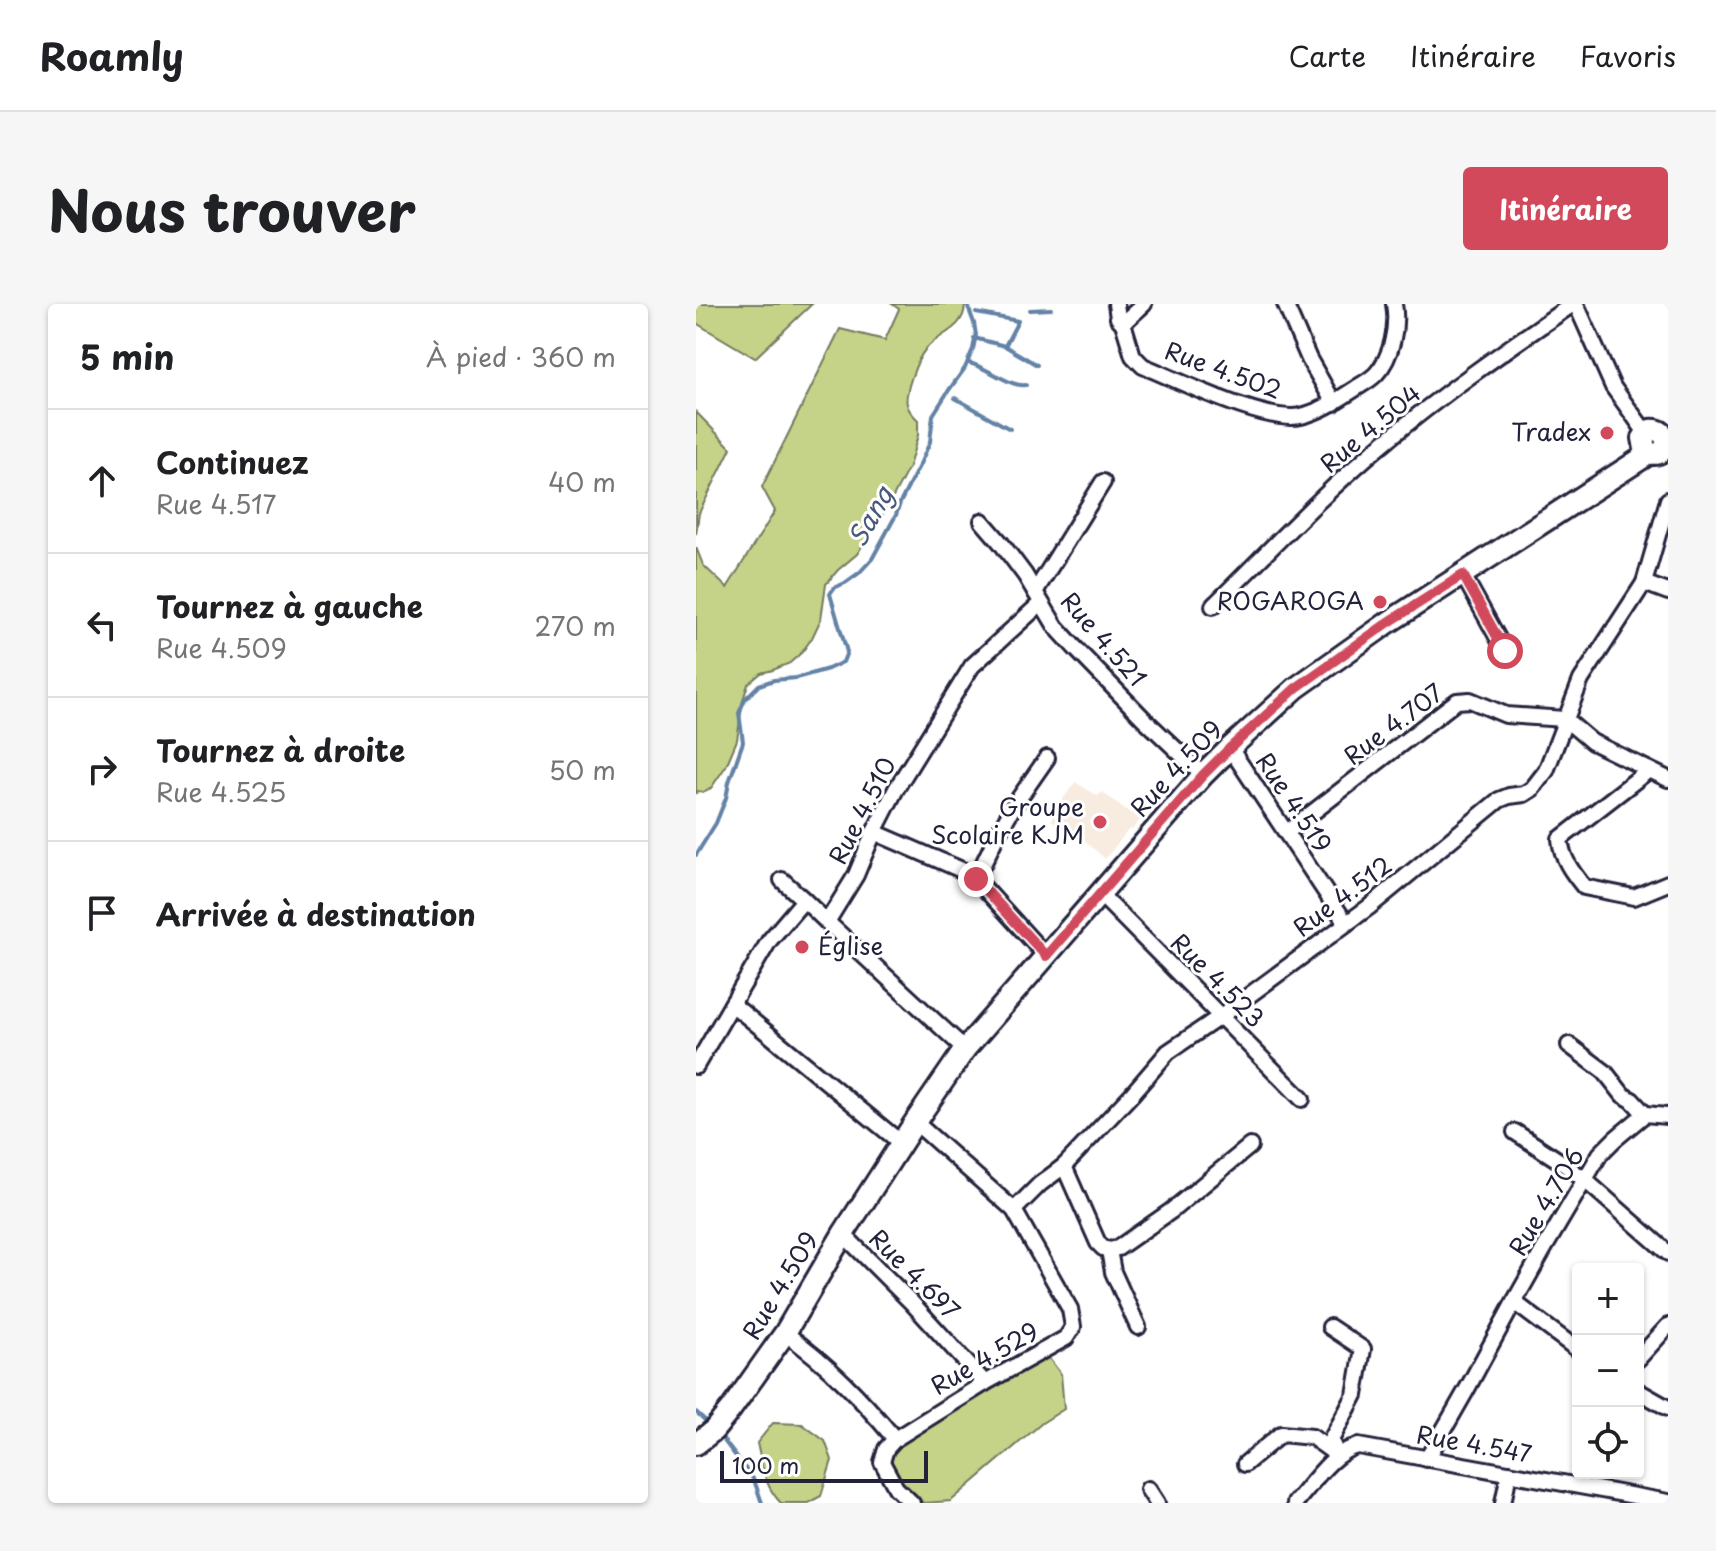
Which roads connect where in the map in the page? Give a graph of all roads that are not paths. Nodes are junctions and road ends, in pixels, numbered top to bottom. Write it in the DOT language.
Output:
graph roads {
  1 [pos="1116,304"];
  2 [pos="1144,304"];
  3 [pos="1285,304"];
  4 [pos="1394,304"];
  5 [pos="1574,304"];
  6 [pos="1123,323"];
  7 [pos="1334,403"];
  8 [pos="1660,436"];
  9 [pos="1103,482"];
  10 [pos="1668,500"];
  11 [pos="982,521"];
  12 [pos="1463,575"];
  13 [pos="1644,583"];
  14 [pos="1668,592"];
  15 [pos="1038,597"];
  16 [pos="1213,606"];
  17 [pos="1505,651"];
  18 [pos="1565,719"];
  19 [pos="1230,748"];
  20 [pos="1047,758"];
  21 [pos="1649,770"];
  22 [pos="1203,775"];
  23 [pos="1668,779"];
  24 [pos="874,832"];
  25 [pos="1286,833"];
  26 [pos="976,879"];
  27 [pos="782,880"];
  28 [pos="1668,883"];
  29 [pos="1100,894"];
  30 [pos="804,900"];
  31 [pos="827,922"];
  32 [pos="1346,923"];
  33 [pos="1046,956"];
  34 [pos="732,1004"];
  35 [pos="1221,1016"];
  36 [pos="1569,1045"];
  37 [pos="965,1049"];
  38 [pos="696,1066"];
  39 [pos="1302,1099"];
  40 [pos="1645,1114"];
  41 [pos="1668,1116"];
  42 [pos="915,1122"];
  43 [pos="1515,1132"];
  44 [pos="901,1143"];
  45 [pos="1250,1146"];
  46 [pos="1064,1166"];
  47 [pos="1585,1180"];
  48 [pos="1014,1210"];
  49 [pos="843,1234"];
  50 [pos="1109,1250"];
  51 [pos="1668,1253"];
  52 [pos="1514,1302"];
  53 [pos="1668,1326"];
  54 [pos="1138,1327"];
  55 [pos="1330,1327"];
  56 [pos="785,1333"];
  57 [pos="1572,1346"];
  58 [pos="1644,1352"];
  59 [pos="985,1383"];
  60 [pos="1644,1394"];
  61 [pos="1668,1408"];
  62 [pos="895,1439"];
  63 [pos="696,1444"];
  64 [pos="1337,1455"];
  65 [pos="1427,1459"];
  66 [pos="1245,1464"];
  67 [pos="1509,1473"];
  68 [pos="1148,1489"];
  69 [pos="1668,1502"];
  70 [pos="912,1503"];
  71 [pos="1157,1503"];
  72 [pos="1295,1503"];
  73 [pos="1503,1503"];
  1 -- 6 [label="street, Rue 4.502"];
  2 -- 6 [label="street"];
  3 -- 7 [label="street"];
  4 -- 7 [label="street, Rue 4.502"];
  5 -- 8 [label="street"];
  5 -- 16 [label="street, Rue 4.504"];
  6 -- 7 [label="street, Rue 4.502"];
  8 -- 12 [label="street, Rue 4.509"];
  9 -- 15 [label="street, Rue 4.510"];
  10 -- 13 [label="street, Rue 4.512"];
  11 -- 15 [label="street, Rue 4.521"];
  12 -- 17 [label="street"];
  12 -- 19 [label="street, Rue 4.509"];
  13 -- 14 [label="street"];
  13 -- 18 [label="street, Rue 4.512"];
  15 -- 22 [label="street, Rue 4.521"];
  15 -- 24 [label="street, Rue 4.510"];
  18 -- 21 [label="street"];
  18 -- 25 [label="street, Rue 4.707"];
  18 -- 32 [label="street, Rue 4.512"];
  19 -- 22 [label="street, Rue 4.509"];
  19 -- 25 [label="street, Rue 4.519"];
  20 -- 26 [label="street"];
  21 -- 23 [label="street"];
  21 -- 28 [label="street"];
  22 -- 29 [label="street, Rue 4.509"];
  24 -- 26 [label="street"];
  24 -- 31 [label="street, Rue 4.510"];
  25 -- 32 [label="street, Rue 4.519"];
  26 -- 33 [label="street"];
  27 -- 30 [label="street"];
  29 -- 33 [label="street, Rue 4.509"];
  29 -- 35 [label="street, Rue 4.523"];
  30 -- 31 [label="street"];
  30 -- 34 [label="street"];
  31 -- 37 [label="street"];
  32 -- 35 [label="street, Rue 4.512"];
  33 -- 37 [label="street, Rue 4.509"];
  34 -- 38 [label="street"];
  34 -- 44 [label="street"];
  35 -- 39 [label="street, Rue 4.523"];
  35 -- 46 [label="street, Rue 4.512"];
  36 -- 40 [label="street"];
  37 -- 42 [label="street, Rue 4.509"];
  40 -- 41 [label="street"];
  40 -- 47 [label="street, Rue 4.706"];
  42 -- 44 [label="street, Rue 4.509"];
  42 -- 48 [label="street, Rue 4.529"];
  43 -- 47 [label="street"];
  44 -- 49 [label="street, Rue 4.509"];
  45 -- 50 [label="street"];
  46 -- 48 [label="street, Rue 4.512"];
  46 -- 50 [label="street"];
  47 -- 51 [label="street"];
  47 -- 52 [label="street, Rue 4.706"];
  48 -- 59 [label="street, Rue 4.529"];
  49 -- 56 [label="street, Rue 4.509"];
  49 -- 59 [label="street, Rue 4.697"];
  50 -- 54 [label="street"];
  52 -- 57 [label="street"];
  52 -- 65 [label="street, Rue 4.706"];
  53 -- 58 [label="street"];
  55 -- 64 [label="street"];
  56 -- 62 [label="street"];
  56 -- 63 [label="street, Rue 4.509"];
  59 -- 62 [label="street, Rue 4.529"];
  60 -- 61 [label="street"];
  62 -- 70 [label="street"];
  64 -- 65 [label="street, Rue 4.547"];
  64 -- 66 [label="street"];
  64 -- 72 [label="street"];
  65 -- 67 [label="street, Rue 4.547"];
  67 -- 69 [label="street, Rue 4.547"];
  67 -- 73 [label="street"];
  68 -- 71 [label="street"];
}
